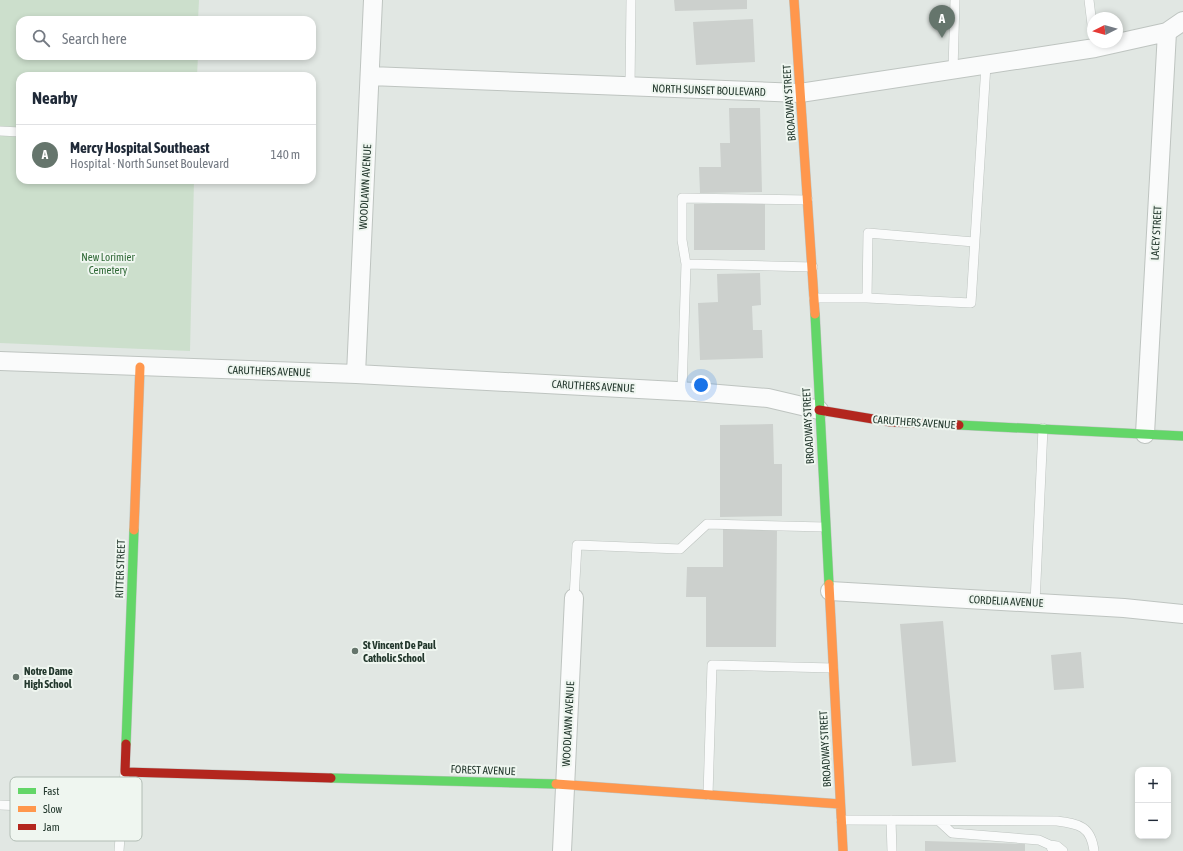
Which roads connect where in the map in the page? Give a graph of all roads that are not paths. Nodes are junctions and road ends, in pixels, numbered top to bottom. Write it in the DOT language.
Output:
graph roads {
  1 [pos="373,0"];
  2 [pos="631,0"];
  3 [pos="794,0"];
  4 [pos="955,0"];
  5 [pos="1089,0"];
  6 [pos="1090,12"];
  7 [pos="1183,22"];
  8 [pos="1167,32"];
  9 [pos="1123,37"];
  10 [pos="1087,43"];
  11 [pos="986,65"];
  12 [pos="953,70"];
  13 [pos="370,76"];
  14 [pos="630,87"];
  15 [pos="800,94"];
  16 [pos="0,131"];
  17 [pos="16,132"];
  18 [pos="808,200"];
  19 [pos="974,242"];
  20 [pos="686,264"];
  21 [pos="813,267"];
  22 [pos="814,298"];
  23 [pos="867,298"];
  24 [pos="0,360"];
  25 [pos="140,367"];
  26 [pos="356,374"];
  27 [pos="682,391"];
  28 [pos="819,410"];
  29 [pos="1042,428"];
  30 [pos="1145,434"];
  31 [pos="1183,436"];
  32 [pos="825,527"];
  33 [pos="830,590"];
  34 [pos="574,598"];
  35 [pos="1035,602"];
  36 [pos="1183,614"];
  37 [pos="834,668"];
  38 [pos="125,772"];
  39 [pos="125,777"];
  40 [pos="565,784"];
  41 [pos="708,795"];
  42 [pos="840,804"];
  43 [pos="0,805"];
  44 [pos="10,805"];
  45 [pos="841,820"];
  46 [pos="891,820"];
  47 [pos="939,820"];
  48 [pos="120,841"];
  49 [pos="1052,848"];
  50 [pos="119,851"];
  51 [pos="562,851"];
  52 [pos="843,851"];
  53 [pos="892,851"];
  54 [pos="1064,851"];
  55 [pos="1094,851"];
  1 -- 13 [label="street, WOODLAWN AVENUE"];
  2 -- 14 [label="lane"];
  3 -- 15 [label="street, BROADWAY STREET"];
  4 -- 12 [label="lane"];
  5 -- 6 [label="lane"];
  7 -- 8 [label="street, NORTH SUNSET BOULEVARD"];
  8 -- 9 [label="street, NORTH SUNSET BOULEVARD"];
  8 -- 30 [label="street, LACEY STREET"];
  10 -- 11 [label="street, NORTH SUNSET BOULEVARD"];
  11 -- 12 [label="street, NORTH SUNSET BOULEVARD"];
  11 -- 19 [label="lane"];
  12 -- 15 [label="street, NORTH SUNSET BOULEVARD"];
  13 -- 14 [label="street, NORTH SUNSET BOULEVARD"];
  13 -- 26 [label="street, WOODLAWN AVENUE"];
  14 -- 15 [label="street, NORTH SUNSET BOULEVARD"];
  15 -- 18 [label="street, BROADWAY STREET"];
  16 -- 17 [label="lane"];
  18 -- 20 [label="lane"];
  18 -- 21 [label="street, BROADWAY STREET"];
  19 -- 23 [label="lane"];
  19 -- 23 [label="lane"];
  20 -- 21 [label="lane"];
  20 -- 27 [label="lane"];
  21 -- 22 [label="street, BROADWAY STREET"];
  22 -- 23 [label="lane"];
  22 -- 28 [label="street, BROADWAY STREET"];
  24 -- 25 [label="street, CARUTHERS AVENUE"];
  25 -- 26 [label="street, CARUTHERS AVENUE"];
  25 -- 38 [label="street, RITTER STREET"];
  26 -- 27 [label="street, CARUTHERS AVENUE"];
  27 -- 28 [label="street, CARUTHERS AVENUE"];
  28 -- 29 [label="street, CARUTHERS AVENUE"];
  28 -- 32 [label="street, BROADWAY STREET"];
  29 -- 30 [label="street, CARUTHERS AVENUE"];
  29 -- 35 [label="lane"];
  30 -- 31 [label="street, CARUTHERS AVENUE"];
  32 -- 33 [label="street, BROADWAY STREET"];
  32 -- 34 [label="lane"];
  33 -- 35 [label="street, CORDELIA AVENUE"];
  33 -- 37 [label="street, BROADWAY STREET"];
  34 -- 40 [label="street, WOODLAWN AVENUE"];
  35 -- 36 [label="street, CORDELIA AVENUE"];
  37 -- 41 [label="lane"];
  37 -- 42 [label="street, BROADWAY STREET"];
  38 -- 39 [label="lane"];
  38 -- 40 [label="street, FOREST AVENUE"];
  40 -- 41 [label="street, FOREST AVENUE"];
  40 -- 51 [label="street, WOODLAWN AVENUE"];
  41 -- 42 [label="street, FOREST AVENUE"];
  42 -- 45 [label="street, BROADWAY STREET"];
  43 -- 44 [label="lane"];
  45 -- 46 [label="lane"];
  45 -- 52 [label="street, BROADWAY STREET"];
  46 -- 47 [label="lane"];
  46 -- 53 [label="lane"];
  47 -- 49 [label="lane"];
  47 -- 55 [label="lane"];
  48 -- 50 [label="lane"];
  49 -- 54 [label="lane"];
}
